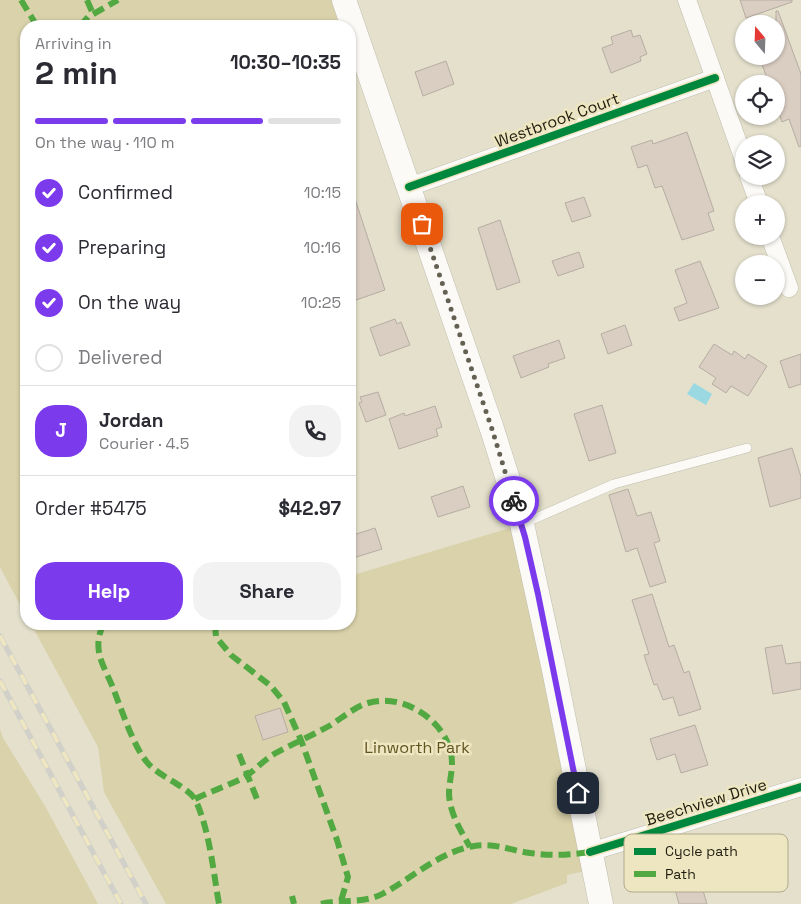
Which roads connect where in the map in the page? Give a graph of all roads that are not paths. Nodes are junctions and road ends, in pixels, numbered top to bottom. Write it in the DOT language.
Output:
graph roads {
  1 [pos="344,0"];
  2 [pos="687,0"];
  3 [pos="351,20"];
  4 [pos="356,35"];
  5 [pos="715,78"];
  6 [pos="735,135"];
  7 [pos="409,187"];
  8 [pos="773,245"];
  9 [pos="788,288"];
  10 [pos="747,448"];
  11 [pos="522,524"];
  12 [pos="801,788"];
  13 [pos="649,834"];
  14 [pos="624,842"];
  15 [pos="590,852"];
  16 [pos="601,904"];
  1 -- 3 [label="main road"];
  2 -- 5 [label="street"];
  4 -- 7 [label="main road"];
  5 -- 6 [label="street"];
  5 -- 7 [label="street, Westbrook Court"];
  7 -- 11 [label="main road"];
  8 -- 9 [label="street"];
  10 -- 11 [label="lane"];
  11 -- 15 [label="main road"];
  12 -- 13 [label="street, Beechview Drive"];
  14 -- 15 [label="street, Beechview Drive"];
  15 -- 16 [label="main road"];
}
